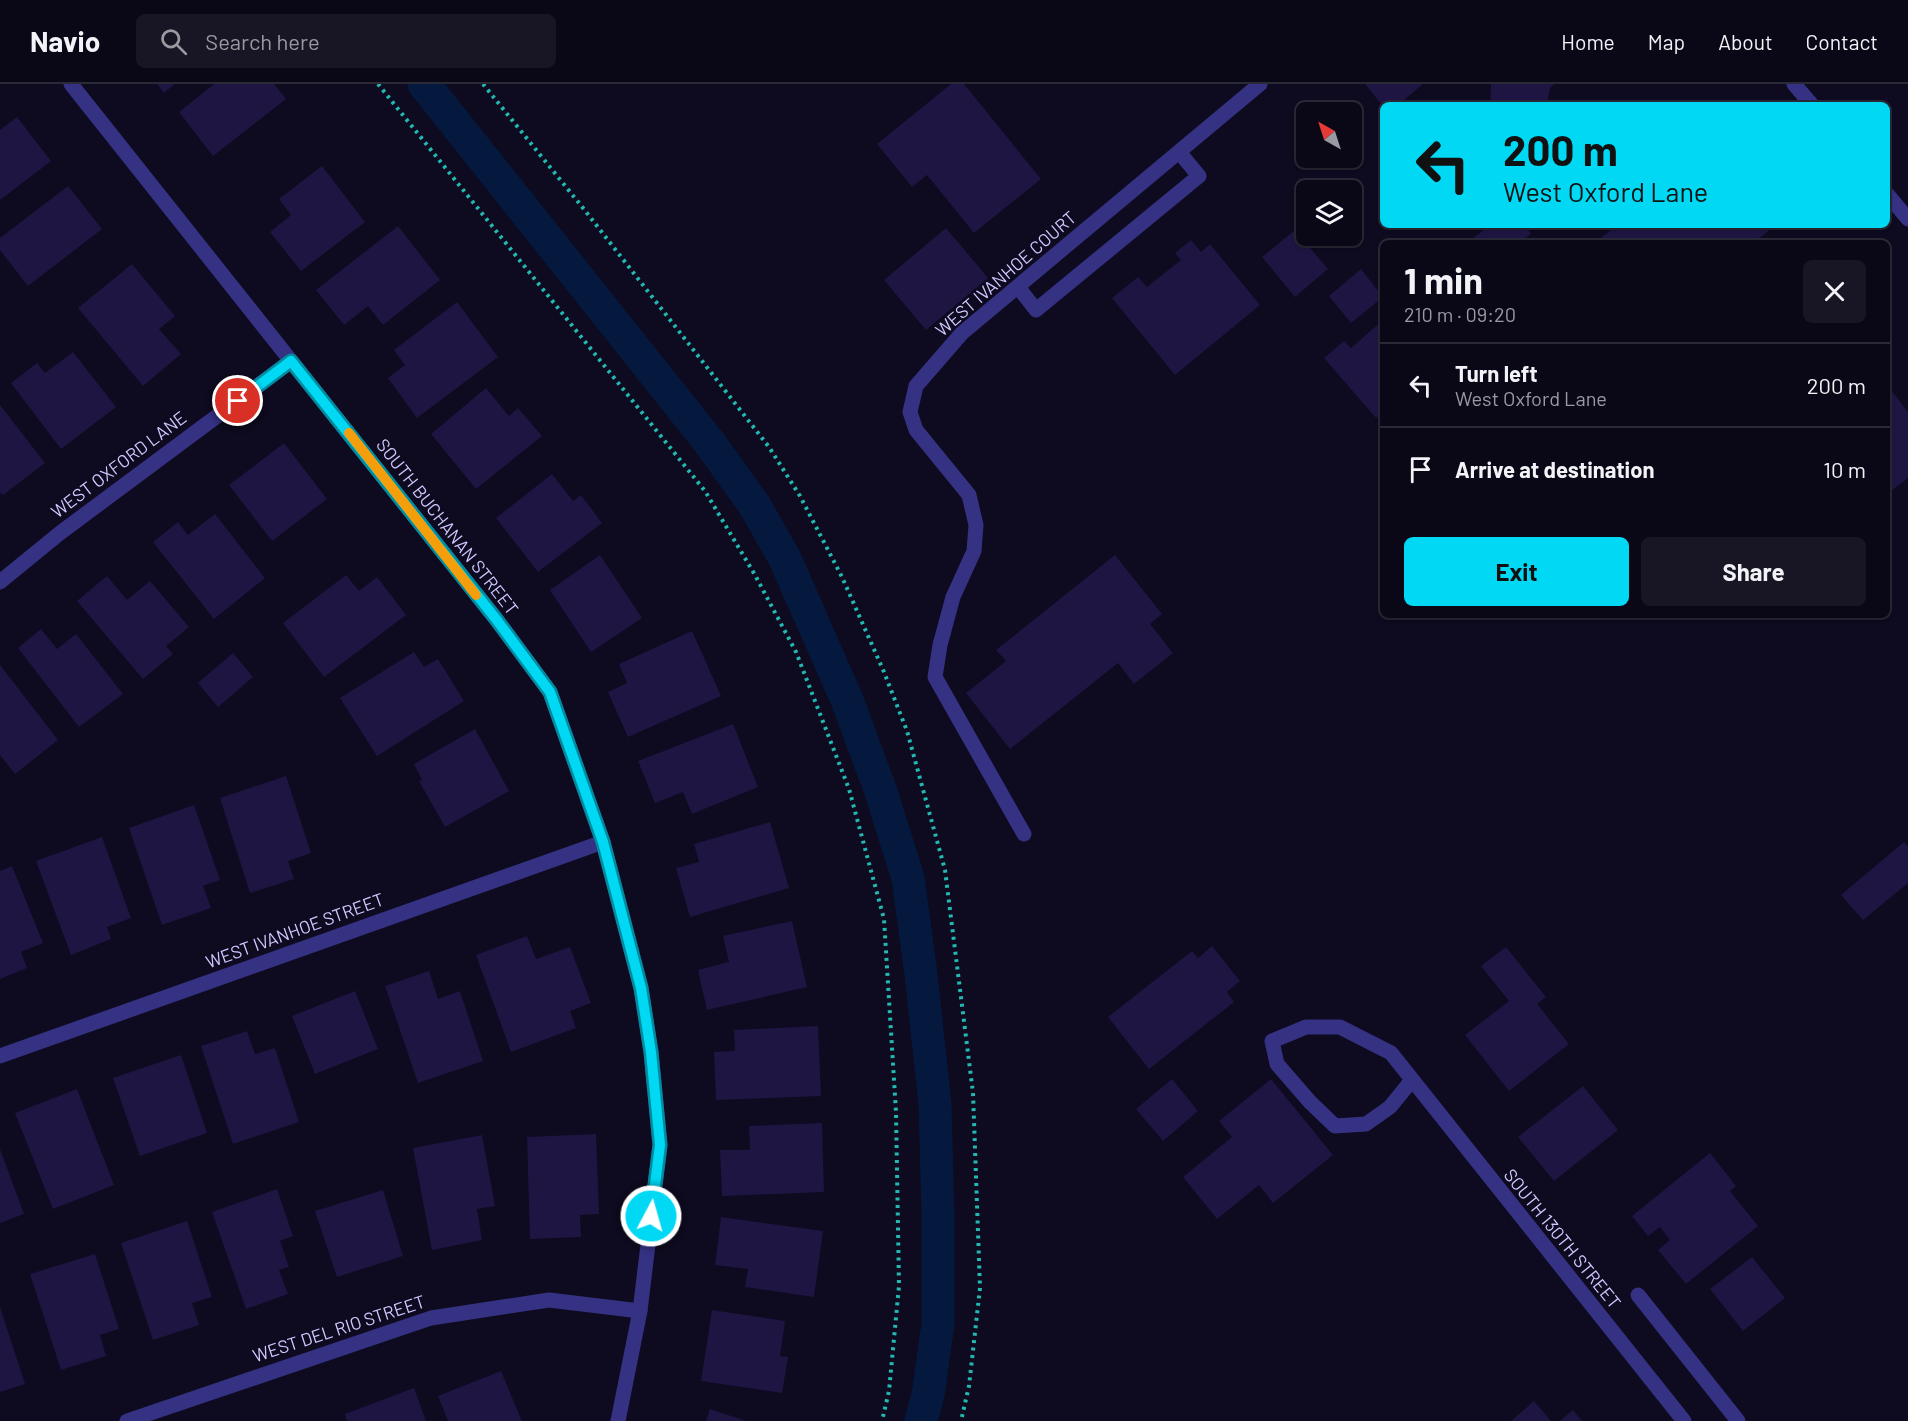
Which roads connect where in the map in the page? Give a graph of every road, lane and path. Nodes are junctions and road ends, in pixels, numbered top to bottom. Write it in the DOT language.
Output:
graph roads {
  1 [pos="72,84"];
  2 [pos="378,84"];
  3 [pos="483,84"];
  4 [pos="1260,84"];
  5 [pos="1794,84"];
  6 [pos="1809,102"];
  7 [pos="1179,152"];
  8 [pos="1890,198"];
  9 [pos="1908,219"];
  10 [pos="1018,287"];
  11 [pos="291,361"];
  12 [pos="0,582"];
  13 [pos="1023,834"];
  14 [pos="603,842"];
  15 [pos="0,1056"];
  16 [pos="1412,1080"];
  17 [pos="1638,1295"];
  18 [pos="640,1311"];
  19 [pos="127,1421"];
  20 [pos="618,1421"];
  21 [pos="882,1421"];
  22 [pos="961,1421"];
  23 [pos="1683,1421"];
  24 [pos="1738,1421"];
  1 -- 11 [label="street, SOUTH BUCHANAN STREET"];
  2 -- 21 [label="path"];
  3 -- 22 [label="path"];
  4 -- 7 [label="street, WEST IVANHOE COURT"];
  5 -- 6 [label="street"];
  7 -- 10 [label="street, WEST IVANHOE COURT"];
  7 -- 10 [label="street"];
  8 -- 9 [label="street"];
  10 -- 13 [label="street, WEST IVANHOE COURT"];
  11 -- 12 [label="street, WEST OXFORD LANE"];
  11 -- 14 [label="street, SOUTH BUCHANAN STREET"];
  14 -- 15 [label="street, WEST IVANHOE STREET"];
  14 -- 18 [label="street, SOUTH BUCHANAN STREET"];
  16 -- 16 [label="street, SOUTH 130TH STREET"];
  16 -- 23 [label="street, SOUTH 130TH STREET"];
  17 -- 24 [label="street"];
  18 -- 19 [label="street, WEST DEL RIO STREET"];
  18 -- 20 [label="street, SOUTH BUCHANAN STREET"];
}
